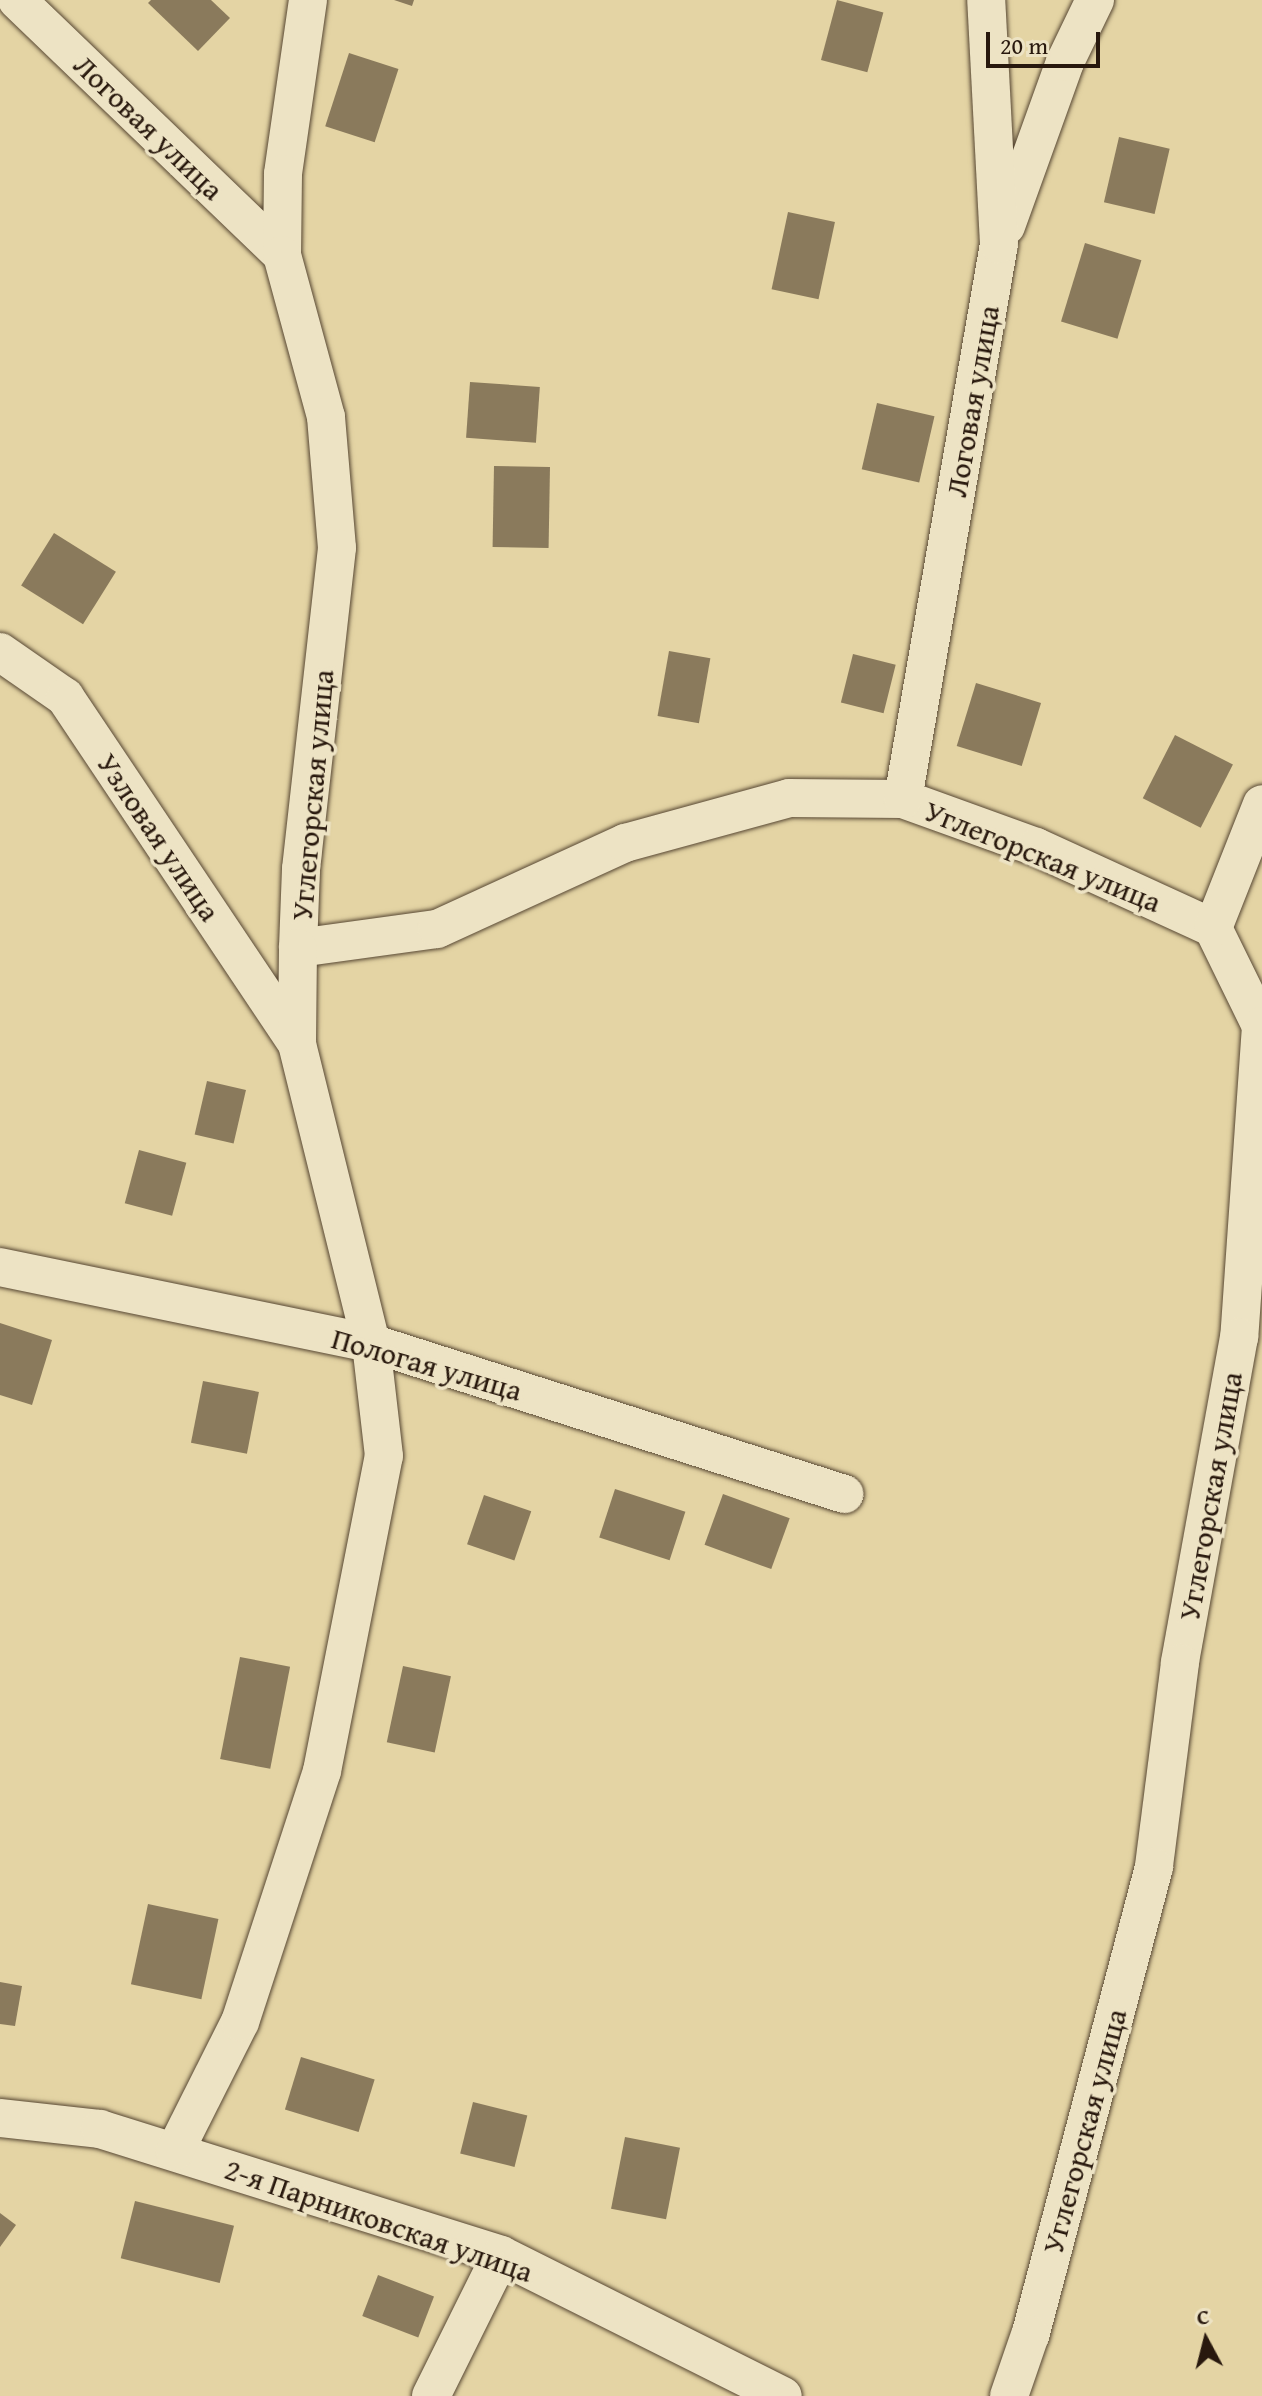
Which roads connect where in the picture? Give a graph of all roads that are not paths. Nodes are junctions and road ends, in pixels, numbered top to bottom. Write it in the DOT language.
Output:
graph roads {
  1 [pos="17,0"];
  2 [pos="308,0"];
  3 [pos="986,0"];
  4 [pos="1095,0"];
  5 [pos="999,244"];
  6 [pos="282,255"];
  7 [pos="0,652"];
  8 [pos="903,799"];
  9 [pos="1262,804"];
  10 [pos="1213,928"];
  11 [pos="298,948"];
  12 [pos="1262,1026"];
  13 [pos="297,1043"];
  14 [pos="0,1267"];
  15 [pos="371,1343"];
  16 [pos="845,1494"];
  17 [pos="1,2120"];
  18 [pos="175,2151"];
  19 [pos="501,2255"];
  20 [pos="431,2396"];
  21 [pos="783,2396"];
  22 [pos="1009,2396"];
  1 -- 6 [label="street, Логовая улица"];
  2 -- 6 [label="street, Углегорская улица"];
  3 -- 5 [label="street, Логовая улица"];
  4 -- 5 [label="street"];
  5 -- 8 [label="street, Логовая улица"];
  6 -- 11 [label="street, Углегорская улица"];
  7 -- 13 [label="street, Узловая улица"];
  8 -- 10 [label="street, Углегорская улица"];
  8 -- 11 [label="street, Углегорская улица"];
  9 -- 10 [label="street"];
  10 -- 12 [label="street, Углегорская улица"];
  11 -- 13 [label="street"];
  12 -- 22 [label="street, Углегорская улица"];
  13 -- 15 [label="street"];
  14 -- 15 [label="street, Пологая улица"];
  15 -- 16 [label="street, Пологая улица"];
  15 -- 18 [label="street"];
  17 -- 18 [label="street, 2-я Парниковская улица"];
  18 -- 19 [label="street, 2-я Парниковская улица"];
  19 -- 20 [label="street"];
  19 -- 21 [label="street, 2-я Парниковская улица"];
}
